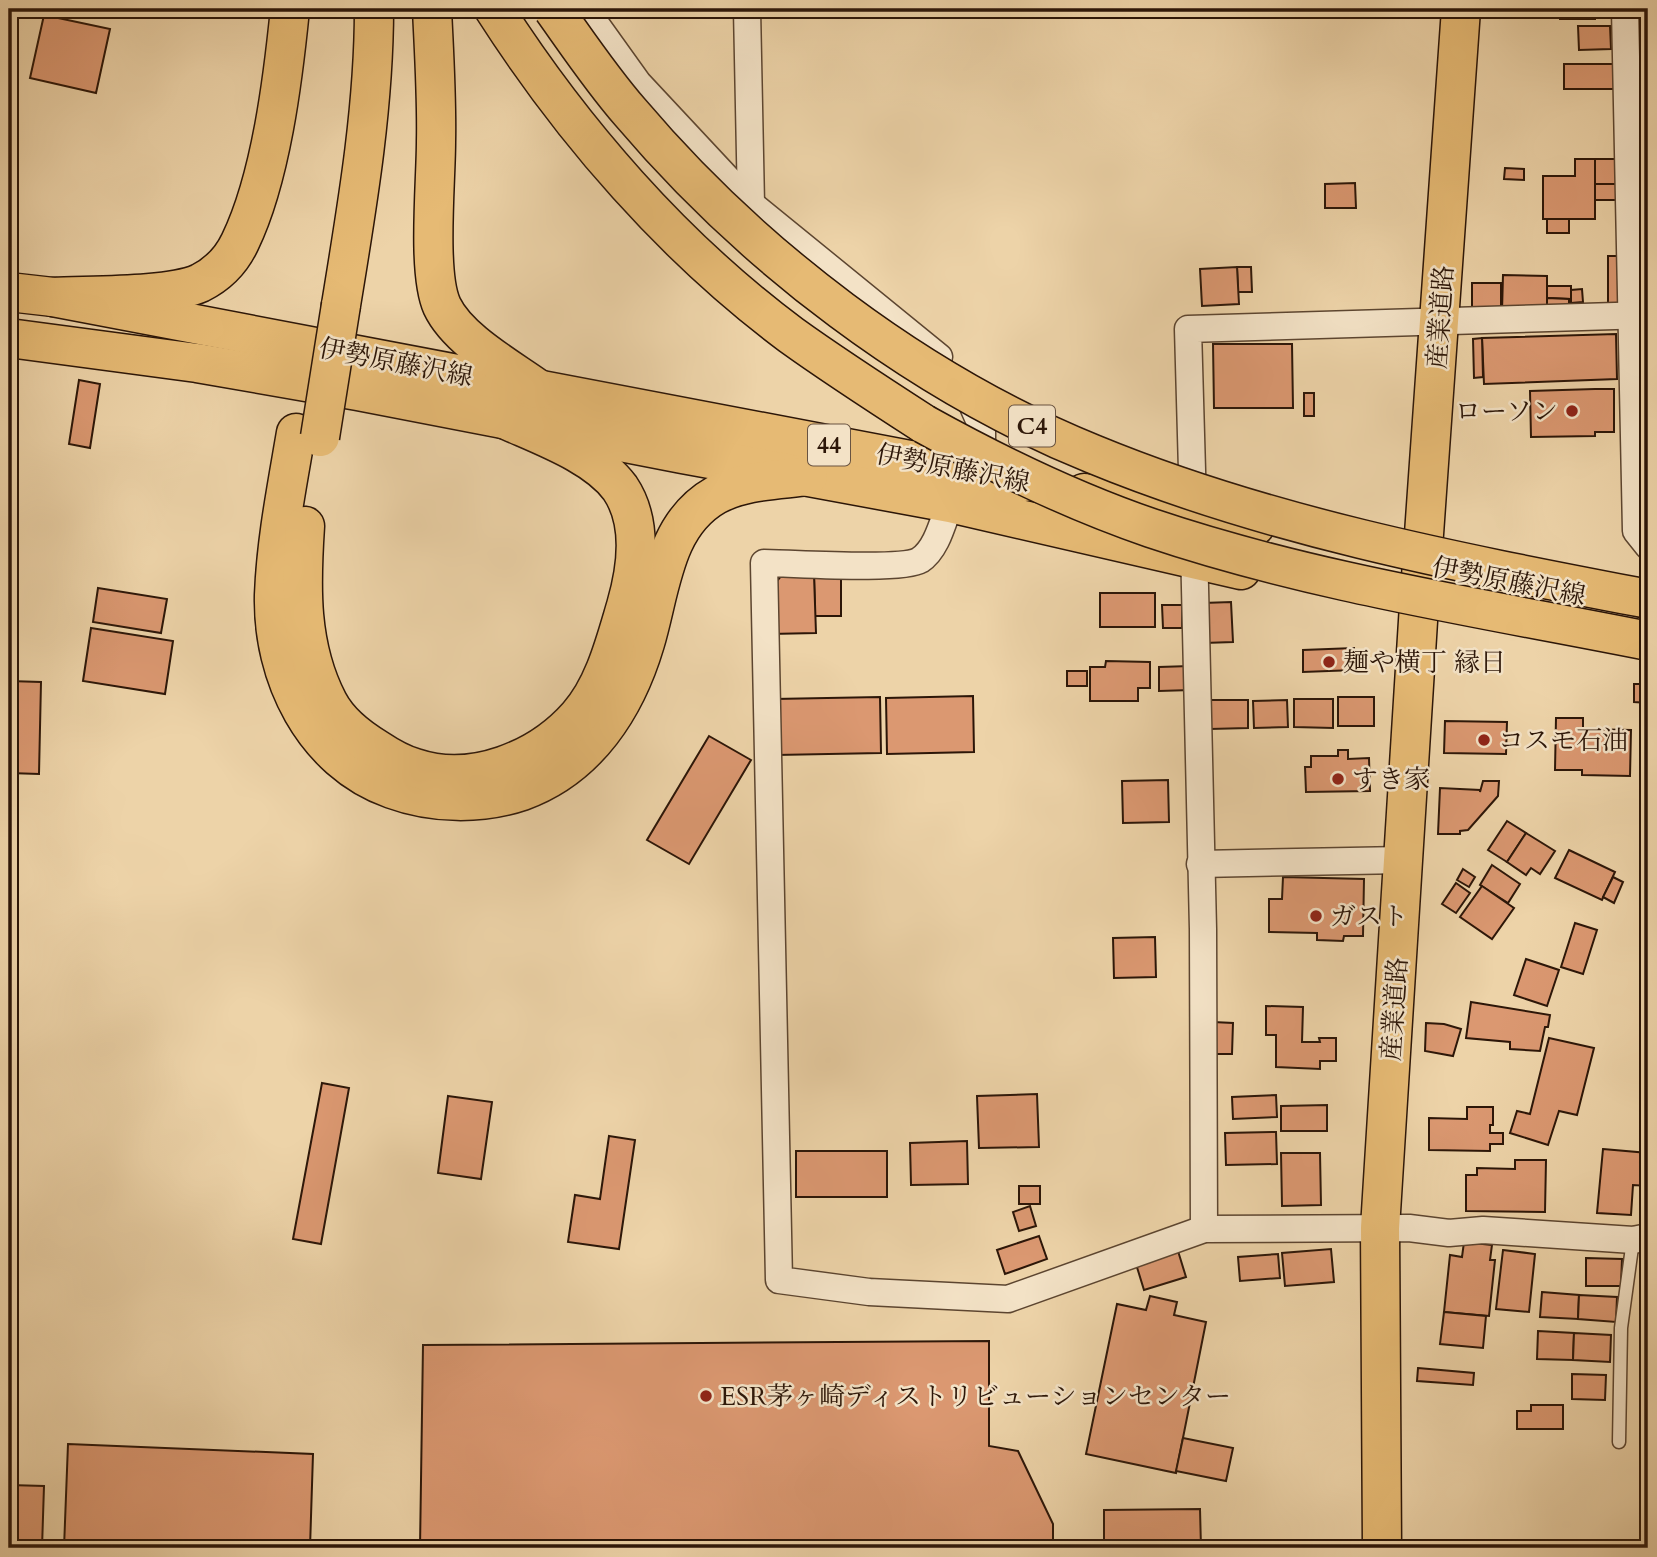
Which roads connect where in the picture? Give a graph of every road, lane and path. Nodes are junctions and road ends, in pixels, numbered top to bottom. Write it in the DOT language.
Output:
graph roads {
  1 [pos="290,9"];
  2 [pos="349,9"];
  3 [pos="374,9"];
  4 [pos="432,9"];
  5 [pos="494,9"];
  6 [pos="554,9"];
  7 [pos="585,9"];
  8 [pos="747,9"];
  9 [pos="1461,9"];
  10 [pos="1625,9"];
  11 [pos="751,204"];
  12 [pos="9,292"];
  13 [pos="53,298"];
  14 [pos="328,303"];
  15 [pos="1641,315"];
  16 [pos="1439,323"];
  17 [pos="9,338"];
  18 [pos="538,389"];
  19 [pos="502,418"];
  20 [pos="308,435"];
  21 [pos="982,474"];
  22 [pos="808,476"];
  23 [pos="950,503"];
  24 [pos="1194,513"];
  25 [pos="1648,546"];
  26 [pos="1194,561"];
  27 [pos="1422,564"];
  28 [pos="1648,598"];
  29 [pos="1419,605"];
  30 [pos="1648,608"];
  31 [pos="1648,641"];
  32 [pos="1648,651"];
  33 [pos="1403,860"];
  34 [pos="1200,864"];
  35 [pos="1380,1228"];
  36 [pos="1204,1229"];
  37 [pos="1641,1238"];
  38 [pos="1619,1442"];
  39 [pos="1382,1548"];
  1 -- 13 [label="main road"];
  2 -- 14 [label="main road"];
  3 -- 14 [label="main road"];
  4 -- 18 [label="main road"];
  5 -- 31 [label="main road, C4, bridge"];
  6 -- 28 [label="main road, C4, bridge"];
  7 -- 11 [label="street"];
  8 -- 11 [label="street"];
  9 -- 16 [label="main road, 産業道路"];
  10 -- 15 [label="street"];
  11 -- 21 [label="street"];
  12 -- 13 [label="main road, 伊勢原藤沢線 / 44"];
  13 -- 18 [label="main road, 伊勢原藤沢線 / 44"];
  14 -- 20 [label="main road, bridge"];
  15 -- 16 [label="street"];
  15 -- 25 [label="street"];
  16 -- 24 [label="street"];
  16 -- 27 [label="main road, 産業道路"];
  17 -- 19 [label="main road, 伊勢原藤沢線 / 44"];
  18 -- 21 [label="main road, 伊勢原藤沢線 / 44"];
  19 -- 20 [label="main road"];
  19 -- 22 [label="main road, 伊勢原藤沢線 / 44"];
  20 -- 22 [label="main road"];
  21 -- 24 [label="main road, 伊勢原藤沢線 / 44"];
  22 -- 23 [label="main road, 伊勢原藤沢線 / 44"];
  23 -- 26 [label="main road, 伊勢原藤沢線 / 44"];
  23 -- 36 [label="street"];
  24 -- 26 [label="street"];
  24 -- 27 [label="main road, 伊勢原藤沢線 / 44"];
  26 -- 29 [label="main road, 伊勢原藤沢線 / 44"];
  26 -- 34 [label="street"];
  27 -- 29 [label="main road, 産業道路"];
  27 -- 30 [label="main road, 伊勢原藤沢線 / 44"];
  29 -- 32 [label="main road, 伊勢原藤沢線 / 44"];
  29 -- 33 [label="main road, 産業道路"];
  33 -- 34 [label="street"];
  33 -- 35 [label="main road, 産業道路"];
  34 -- 36 [label="street"];
  35 -- 36 [label="street"];
  35 -- 37 [label="street"];
  35 -- 39 [label="main road, 産業道路"];
  37 -- 38 [label="lane"];
}
